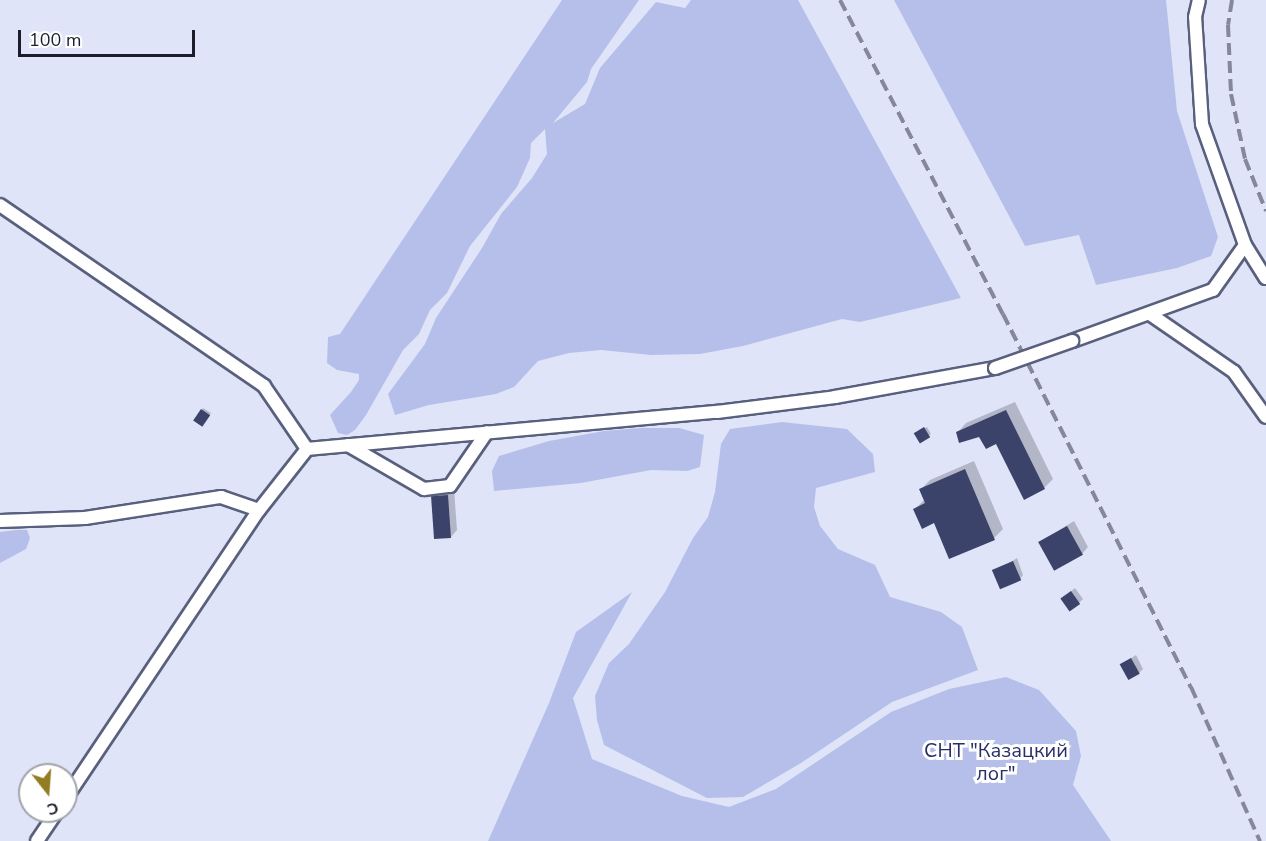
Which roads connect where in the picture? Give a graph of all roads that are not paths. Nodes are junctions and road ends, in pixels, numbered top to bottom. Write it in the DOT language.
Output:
graph roads {
  1 [pos="1198,0"];
  2 [pos="0,205"];
  3 [pos="1245,245"];
  4 [pos="1266,278"];
  5 [pos="1150,314"];
  6 [pos="1266,417"];
  7 [pos="487,432"];
  8 [pos="348,445"];
  9 [pos="306,449"];
  10 [pos="259,510"];
  11 [pos="0,521"];
  12 [pos="78,780"];
  13 [pos="49,823"];
  14 [pos="37,841"];
  1 -- 3 [label="street"];
  2 -- 9 [label="street"];
  3 -- 4 [label="street"];
  3 -- 5 [label="street"];
  5 -- 6 [label="street"];
  5 -- 7 [label="street, bridge"];
  7 -- 8 [label="street"];
  7 -- 8 [label="street"];
  8 -- 9 [label="street"];
  9 -- 10 [label="street"];
  10 -- 11 [label="street"];
  10 -- 12 [label="street"];
  13 -- 14 [label="street"];
}
